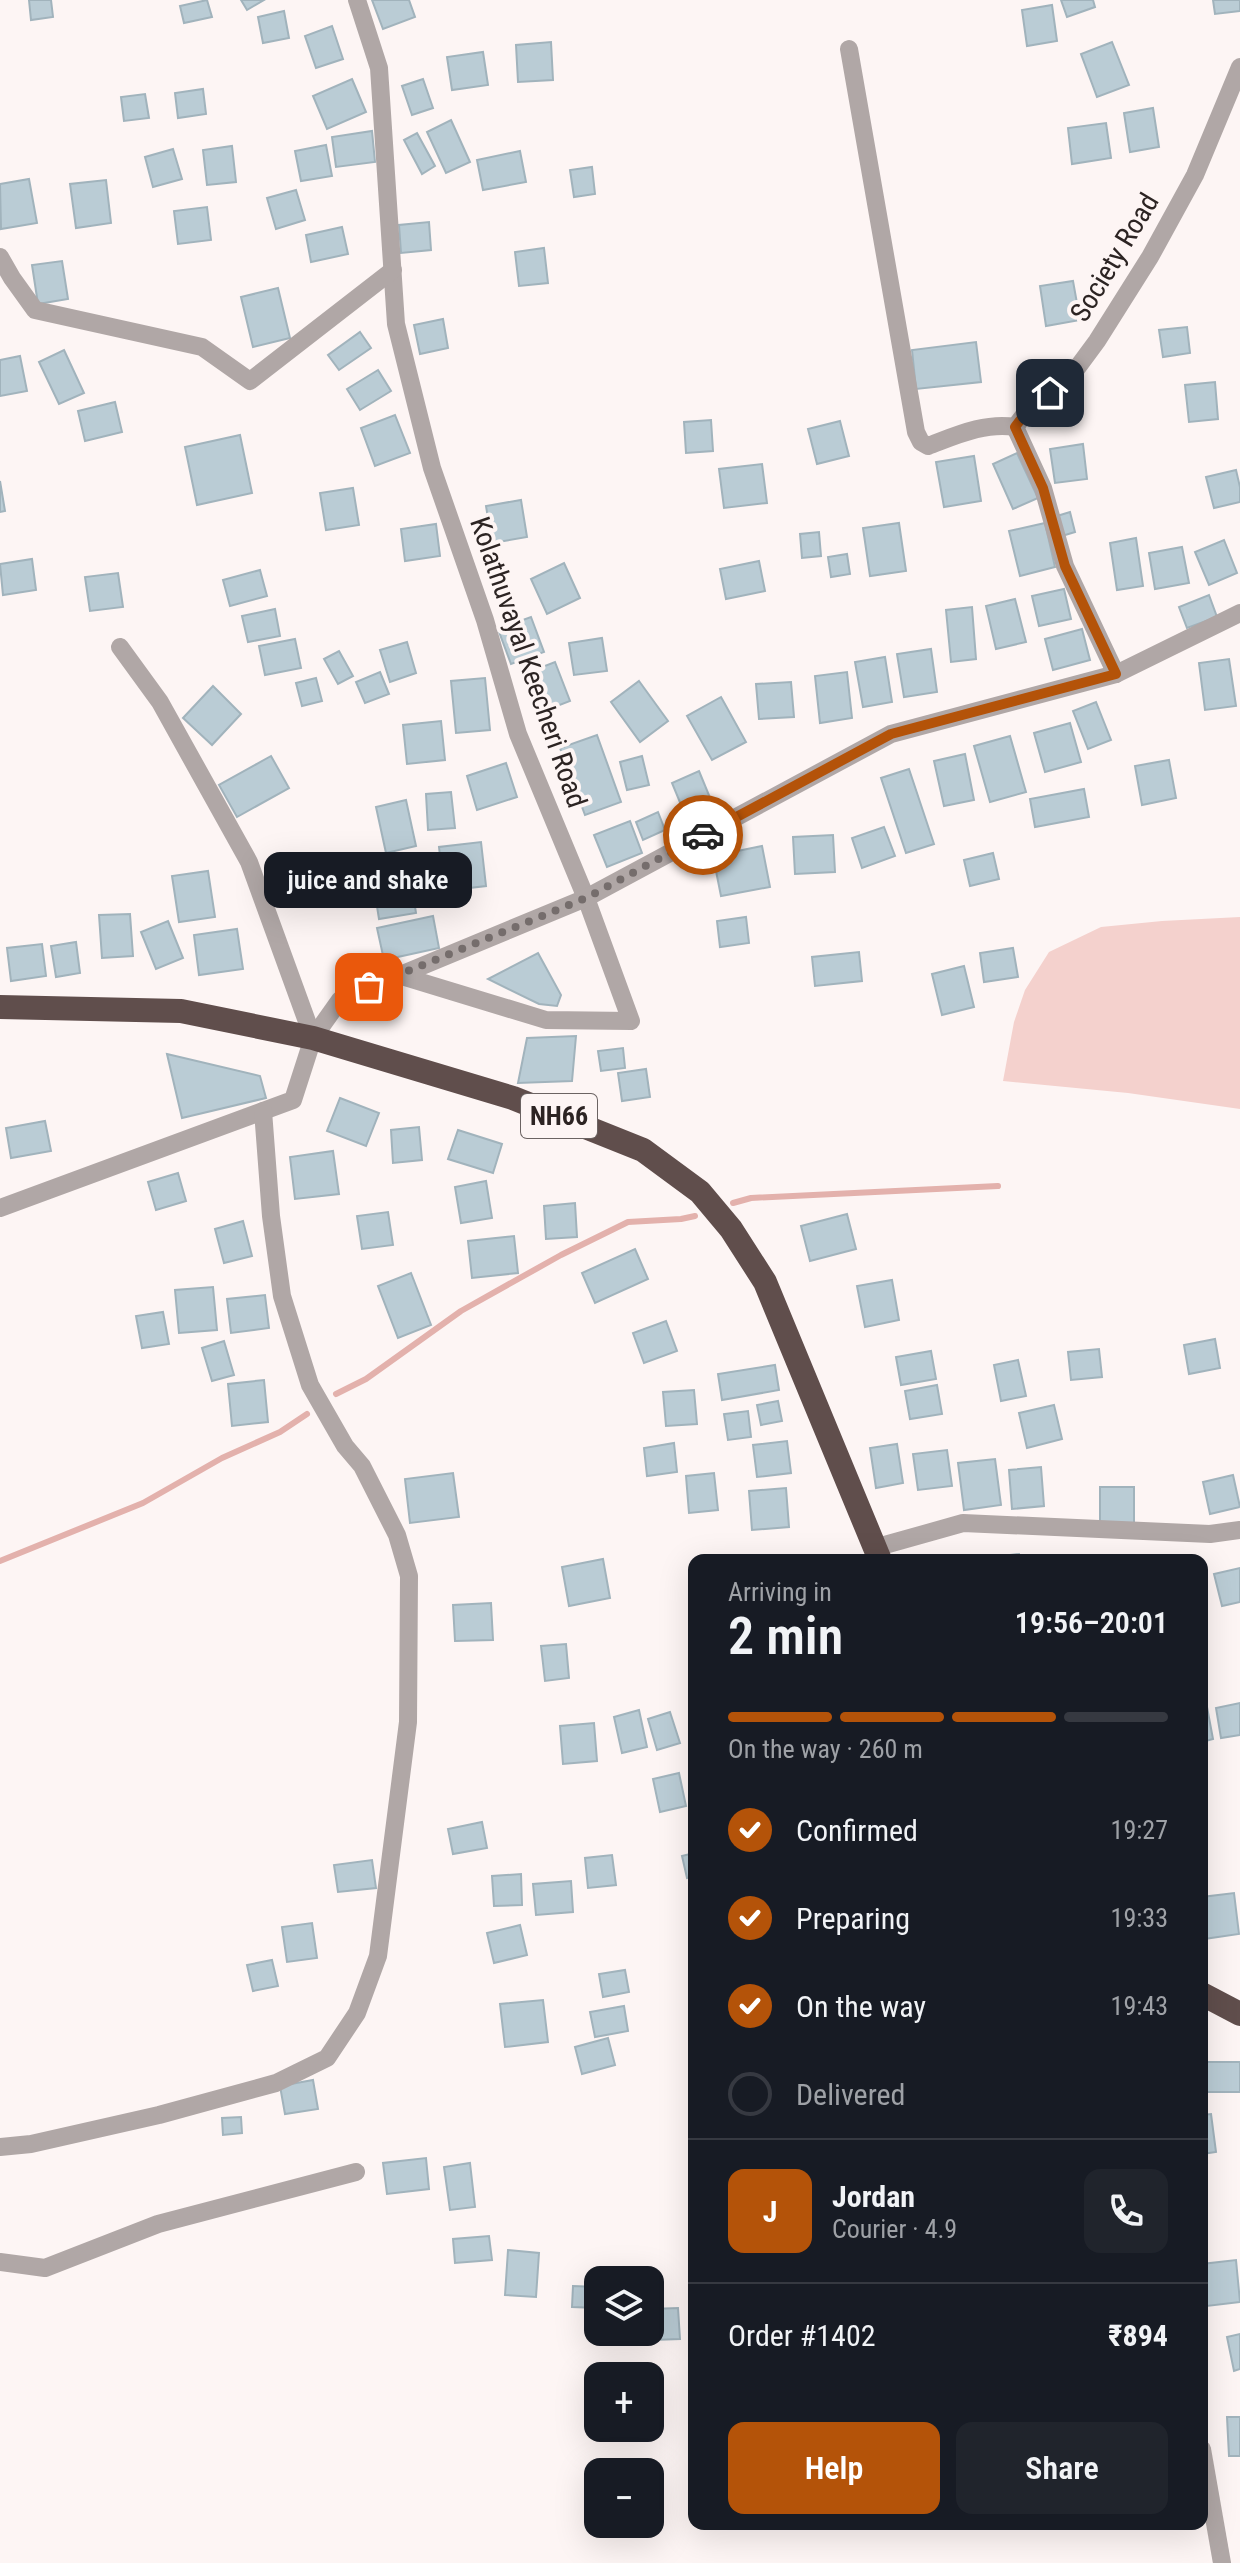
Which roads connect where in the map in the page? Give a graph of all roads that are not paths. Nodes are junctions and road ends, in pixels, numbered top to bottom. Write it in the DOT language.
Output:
graph roads {
  1 [pos="357,0"];
  2 [pos="849,49"];
  3 [pos="1240,67"];
  4 [pos="0,257"];
  5 [pos="393,270"];
  6 [pos="370,287"];
  7 [pos="396,324"];
  8 [pos="1015,427"];
  9 [pos="1240,613"];
  10 [pos="120,647"];
  11 [pos="1116,674"];
  12 [pos="586,898"];
  13 [pos="398,975"];
  14 [pos="0,1007"];
  15 [pos="313,1038"];
  16 [pos="263,1111"];
  17 [pos="0,1208"];
  18 [pos="1240,1530"];
  19 [pos="877,1554"];
  20 [pos="1208,1997"];
  21 [pos="1240,2014"];
  22 [pos="0,2147"];
  23 [pos="356,2172"];
  24 [pos="0,2262"];
  25 [pos="1208,2483"];
  26 [pos="1222,2563"];
  1 -- 5 [label="street, Kolathuvayal Keecheri Road"];
  2 -- 8 [label="street"];
  3 -- 8 [label="street, Society Road"];
  4 -- 6 [label="street"];
  5 -- 6 [label="street"];
  5 -- 7 [label="street, Kolathuvayal Keecheri Road"];
  6 -- 7 [label="street"];
  7 -- 12 [label="street, Kolathuvayal Keecheri Road"];
  8 -- 11 [label="street"];
  9 -- 11 [label="street"];
  10 -- 15 [label="street"];
  11 -- 12 [label="street"];
  12 -- 13 [label="street"];
  12 -- 13 [label="street, Kolathuvayal Keecheri Road"];
  13 -- 15 [label="street"];
  14 -- 15 [label="highway, NH66"];
  15 -- 16 [label="street"];
  15 -- 19 [label="highway, NH66"];
  16 -- 17 [label="street"];
  16 -- 22 [label="street"];
  18 -- 19 [label="street"];
  20 -- 21 [label="highway"];
  23 -- 24 [label="street"];
  25 -- 26 [label="street"];
}
